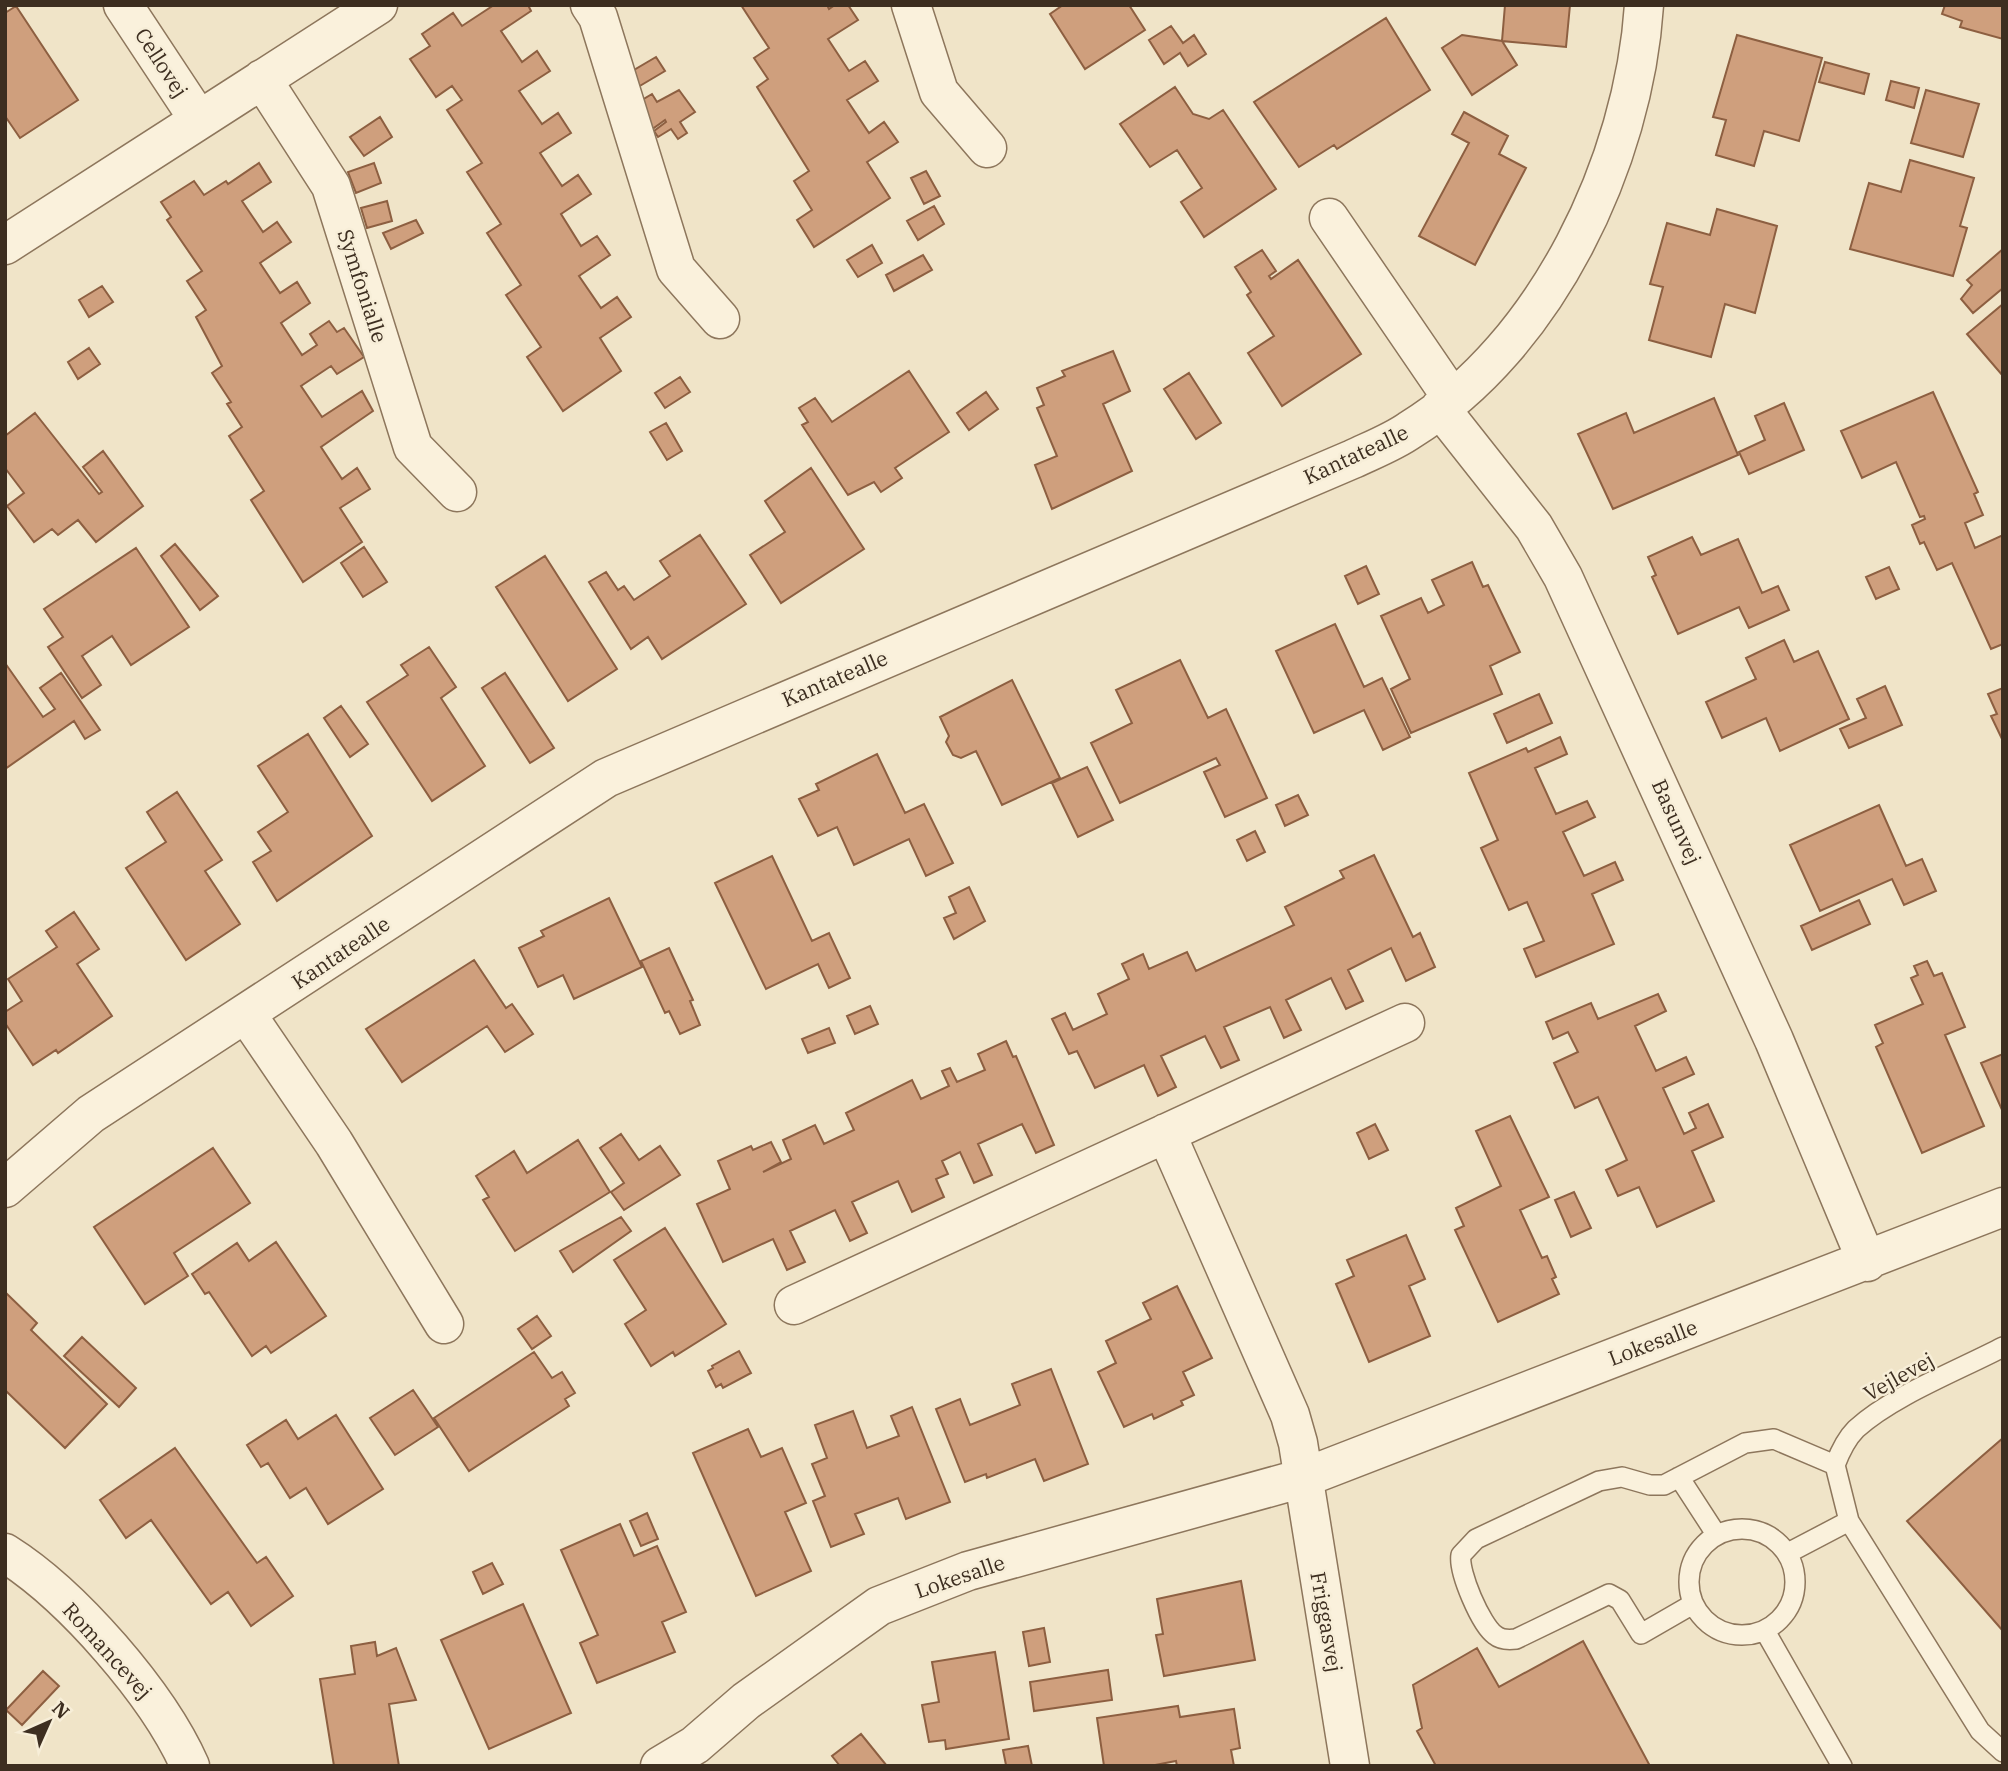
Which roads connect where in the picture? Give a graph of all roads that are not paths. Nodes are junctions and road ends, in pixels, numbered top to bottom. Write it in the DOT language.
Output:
graph roads {
  1 [pos="123,5"];
  2 [pos="378,5"];
  3 [pos="590,5"];
  4 [pos="911,5"];
  5 [pos="1644,5"];
  6 [pos="262,79"];
  7 [pos="199,120"];
  8 [pos="987,148"];
  9 [pos="1329,218"];
  10 [pos="5,245"];
  11 [pos="720,319"];
  12 [pos="1446,403"];
  13 [pos="457,492"];
  14 [pos="247,1015"];
  15 [pos="1405,1023"];
  16 [pos="1166,1133"];
  17 [pos="5,1188"];
  18 [pos="2003,1207"];
  19 [pos="1867,1262"];
  20 [pos="794,1304"];
  21 [pos="444,1324"];
  22 [pos="2003,1347"];
  23 [pos="1835,1465"];
  24 [pos="1679,1477"];
  25 [pos="1303,1478"];
  26 [pos="1849,1521"];
  27 [pos="1716,1534"];
  28 [pos="5,1553"];
  29 [pos="1788,1553"];
  30 [pos="1693,1604"];
  31 [pos="1765,1631"];
  32 [pos="2003,1752"];
  33 [pos="190,1766"];
  34 [pos="660,1766"];
  35 [pos="1350,1766"];
  36 [pos="1842,1766"];
  1 -- 7 [label="street, Cellovej"];
  2 -- 6 [label="street"];
  3 -- 11 [label="street"];
  4 -- 8 [label="street"];
  5 -- 12 [label="street, Kantatealle"];
  6 -- 7 [label="street"];
  6 -- 13 [label="street, Symfonialle"];
  7 -- 10 [label="street"];
  9 -- 12 [label="street"];
  12 -- 14 [label="street, Kantatealle"];
  12 -- 19 [label="street, Basunvej"];
  14 -- 17 [label="street, Kantatealle"];
  14 -- 21 [label="street"];
  15 -- 16 [label="street"];
  16 -- 20 [label="street"];
  16 -- 25 [label="street"];
  18 -- 19 [label="street, Lokesalle"];
  19 -- 25 [label="street, Lokesalle"];
  22 -- 23 [label="lane, Vejlevej"];
  23 -- 24 [label="lane"];
  23 -- 26 [label="lane"];
  24 -- 27 [label="lane"];
  24 -- 30 [label="lane"];
  25 -- 34 [label="street, Lokesalle"];
  25 -- 35 [label="street, Friggasvej"];
  26 -- 29 [label="lane"];
  26 -- 32 [label="lane"];
  27 -- 29 [label="lane"];
  27 -- 30 [label="lane"];
  28 -- 33 [label="street, Romancevej"];
  29 -- 31 [label="lane"];
  30 -- 31 [label="lane"];
  31 -- 36 [label="lane"];
}
